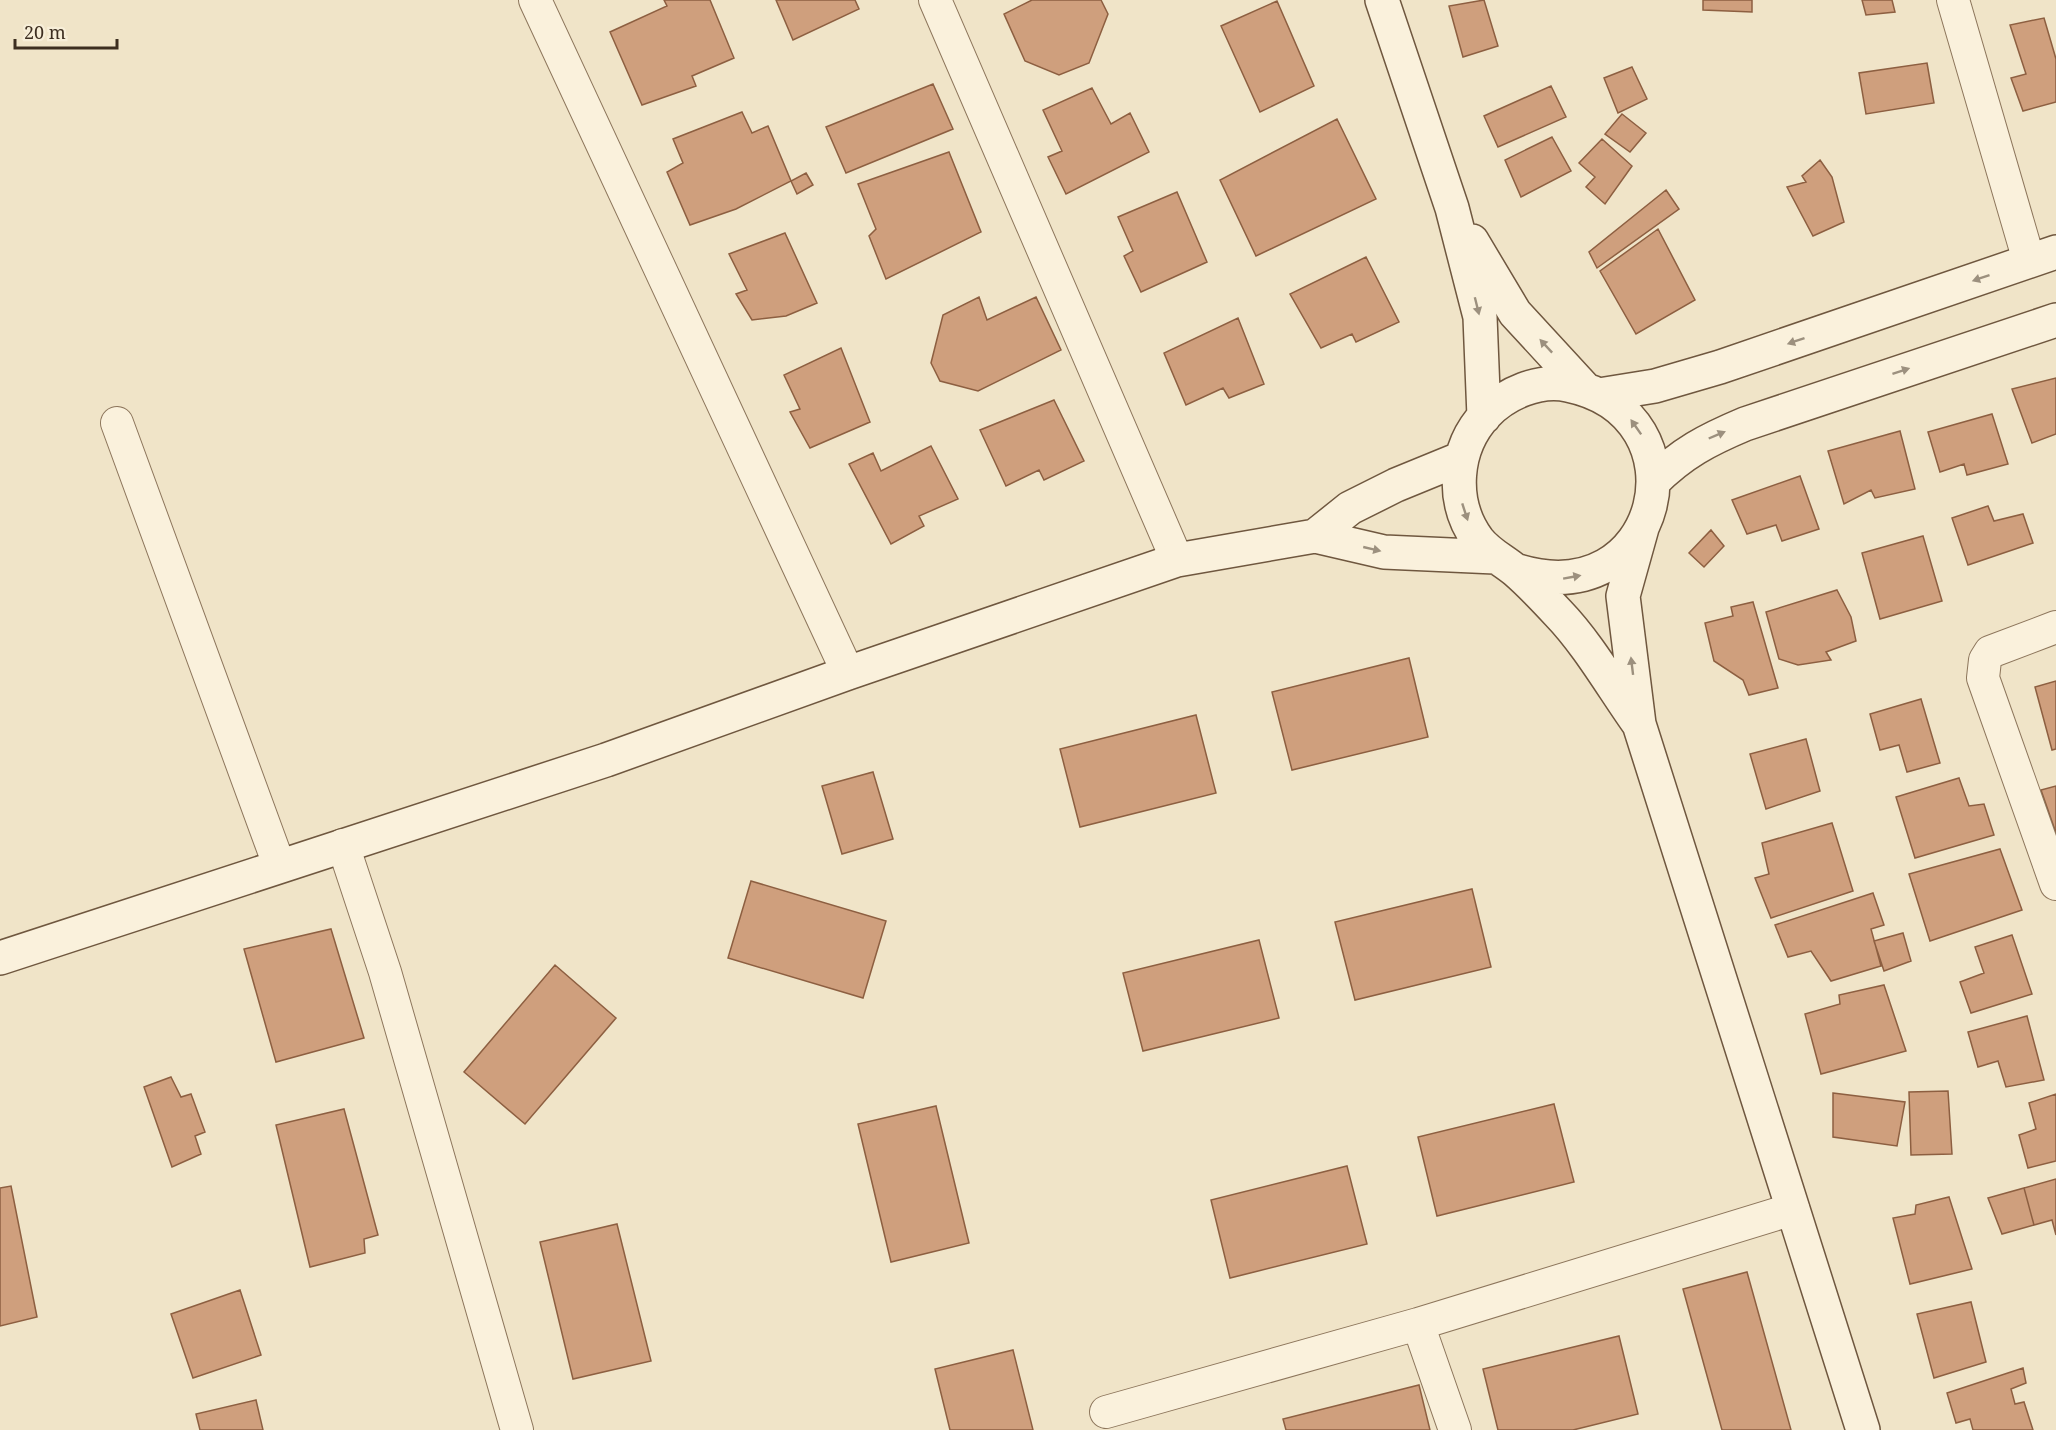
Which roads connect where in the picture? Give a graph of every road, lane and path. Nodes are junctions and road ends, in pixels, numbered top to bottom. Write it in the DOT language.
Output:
graph roads {
  1 [pos="535,0"];
  2 [pos="935,0"];
  3 [pos="1382,0"];
  4 [pos="1953,0"];
  5 [pos="1452,208"];
  6 [pos="2043,257"];
  7 [pos="2056,320"];
  8 [pos="1592,392"];
  9 [pos="1484,417"];
  10 [pos="117,423"];
  11 [pos="1462,458"];
  12 [pos="1653,482"];
  13 [pos="1642,528"];
  14 [pos="1315,536"];
  15 [pos="1177,560"];
  16 [pos="1505,563"];
  17 [pos="2056,627"];
  18 [pos="848,673"];
  19 [pos="1640,724"];
  20 [pos="344,845"];
  21 [pos="279,865"];
  22 [pos="2056,884"];
  23 [pos="0,958"];
  24 [pos="1793,1209"];
  25 [pos="1418,1324"];
  26 [pos="1106,1412"];
  27 [pos="517,1430"];
  28 [pos="1455,1430"];
  29 [pos="1863,1430"];
  1 -- 18 [label="street"];
  2 -- 15 [label="street"];
  3 -- 5 [label="street"];
  4 -- 6 [label="street"];
  8 -- 5 [label="street, one-way"];
  5 -- 9 [label="street, one-way"];
  6 -- 8 [label="street, one-way"];
  12 -- 7 [label="street, one-way"];
  8 -- 9 [label="street"];
  12 -- 8 [label="street, one-way"];
  9 -- 11 [label="street"];
  10 -- 21 [label="street"];
  11 -- 14 [label="street"];
  11 -- 16 [label="street, one-way"];
  12 -- 13 [label="street"];
  16 -- 13 [label="street, one-way"];
  19 -- 13 [label="street, one-way"];
  14 -- 15 [label="street"];
  14 -- 16 [label="street, one-way"];
  15 -- 18 [label="street"];
  16 -- 19 [label="street"];
  17 -- 22 [label="street"];
  18 -- 20 [label="street"];
  19 -- 24 [label="street"];
  20 -- 21 [label="street"];
  20 -- 27 [label="street"];
  21 -- 23 [label="street"];
  24 -- 25 [label="street"];
  24 -- 29 [label="street"];
  25 -- 26 [label="street"];
  25 -- 28 [label="street"];
}
